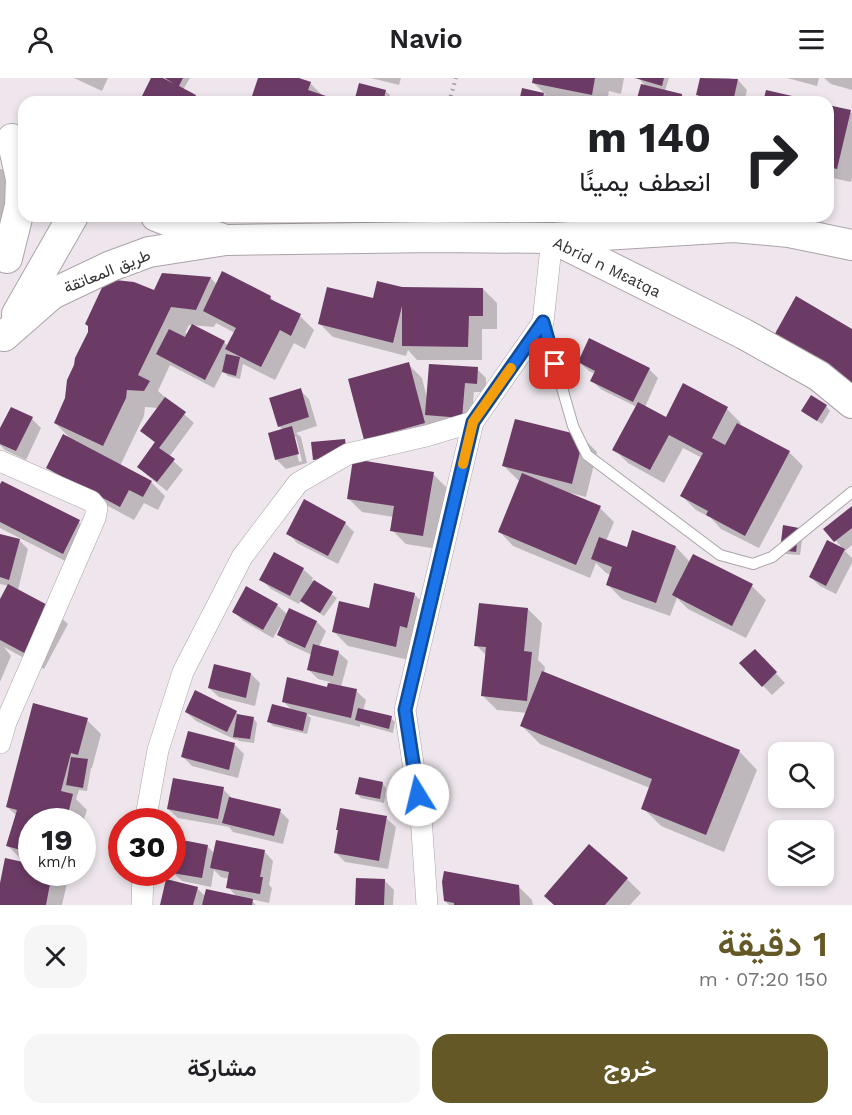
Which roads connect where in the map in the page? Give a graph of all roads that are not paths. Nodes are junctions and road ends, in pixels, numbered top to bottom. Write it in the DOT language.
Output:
graph roads {
  1 [pos="12,139"];
  2 [pos="18,166"];
  3 [pos="18,213"];
  4 [pos="29,222"];
  5 [pos="70,222"];
  6 [pos="171,222"];
  7 [pos="552,238"];
  8 [pos="226,240"];
  9 [pos="852,245"];
  10 [pos="4,265"];
  11 [pos="543,322"];
  12 [pos="2,339"];
  13 [pos="852,403"];
  14 [pos="473,422"];
  15 [pos="0,461"];
  16 [pos="852,492"];
  17 [pos="0,743"];
  18 [pos="148,808"];
  19 [pos="143,886"];
  20 [pos="142,905"];
  21 [pos="427,905"];
  1 -- 2 [label="main road"];
  3 -- 10 [label="main road"];
  4 -- 10 [label="main road"];
  5 -- 12 [label="main road"];
  6 -- 8 [label="main road"];
  7 -- 8 [label="main road, Abrid n Mɛatqa"];
  7 -- 9 [label="main road"];
  7 -- 11 [label="street"];
  7 -- 13 [label="main road, Abrid n Mɛatqa"];
  8 -- 12 [label="main road, طريق المعاتقة"];
  11 -- 14 [label="street"];
  11 -- 16 [label="lane"];
  14 -- 18 [label="street"];
  14 -- 21 [label="street"];
  15 -- 17 [label="street"];
  19 -- 20 [label="street"];
}
